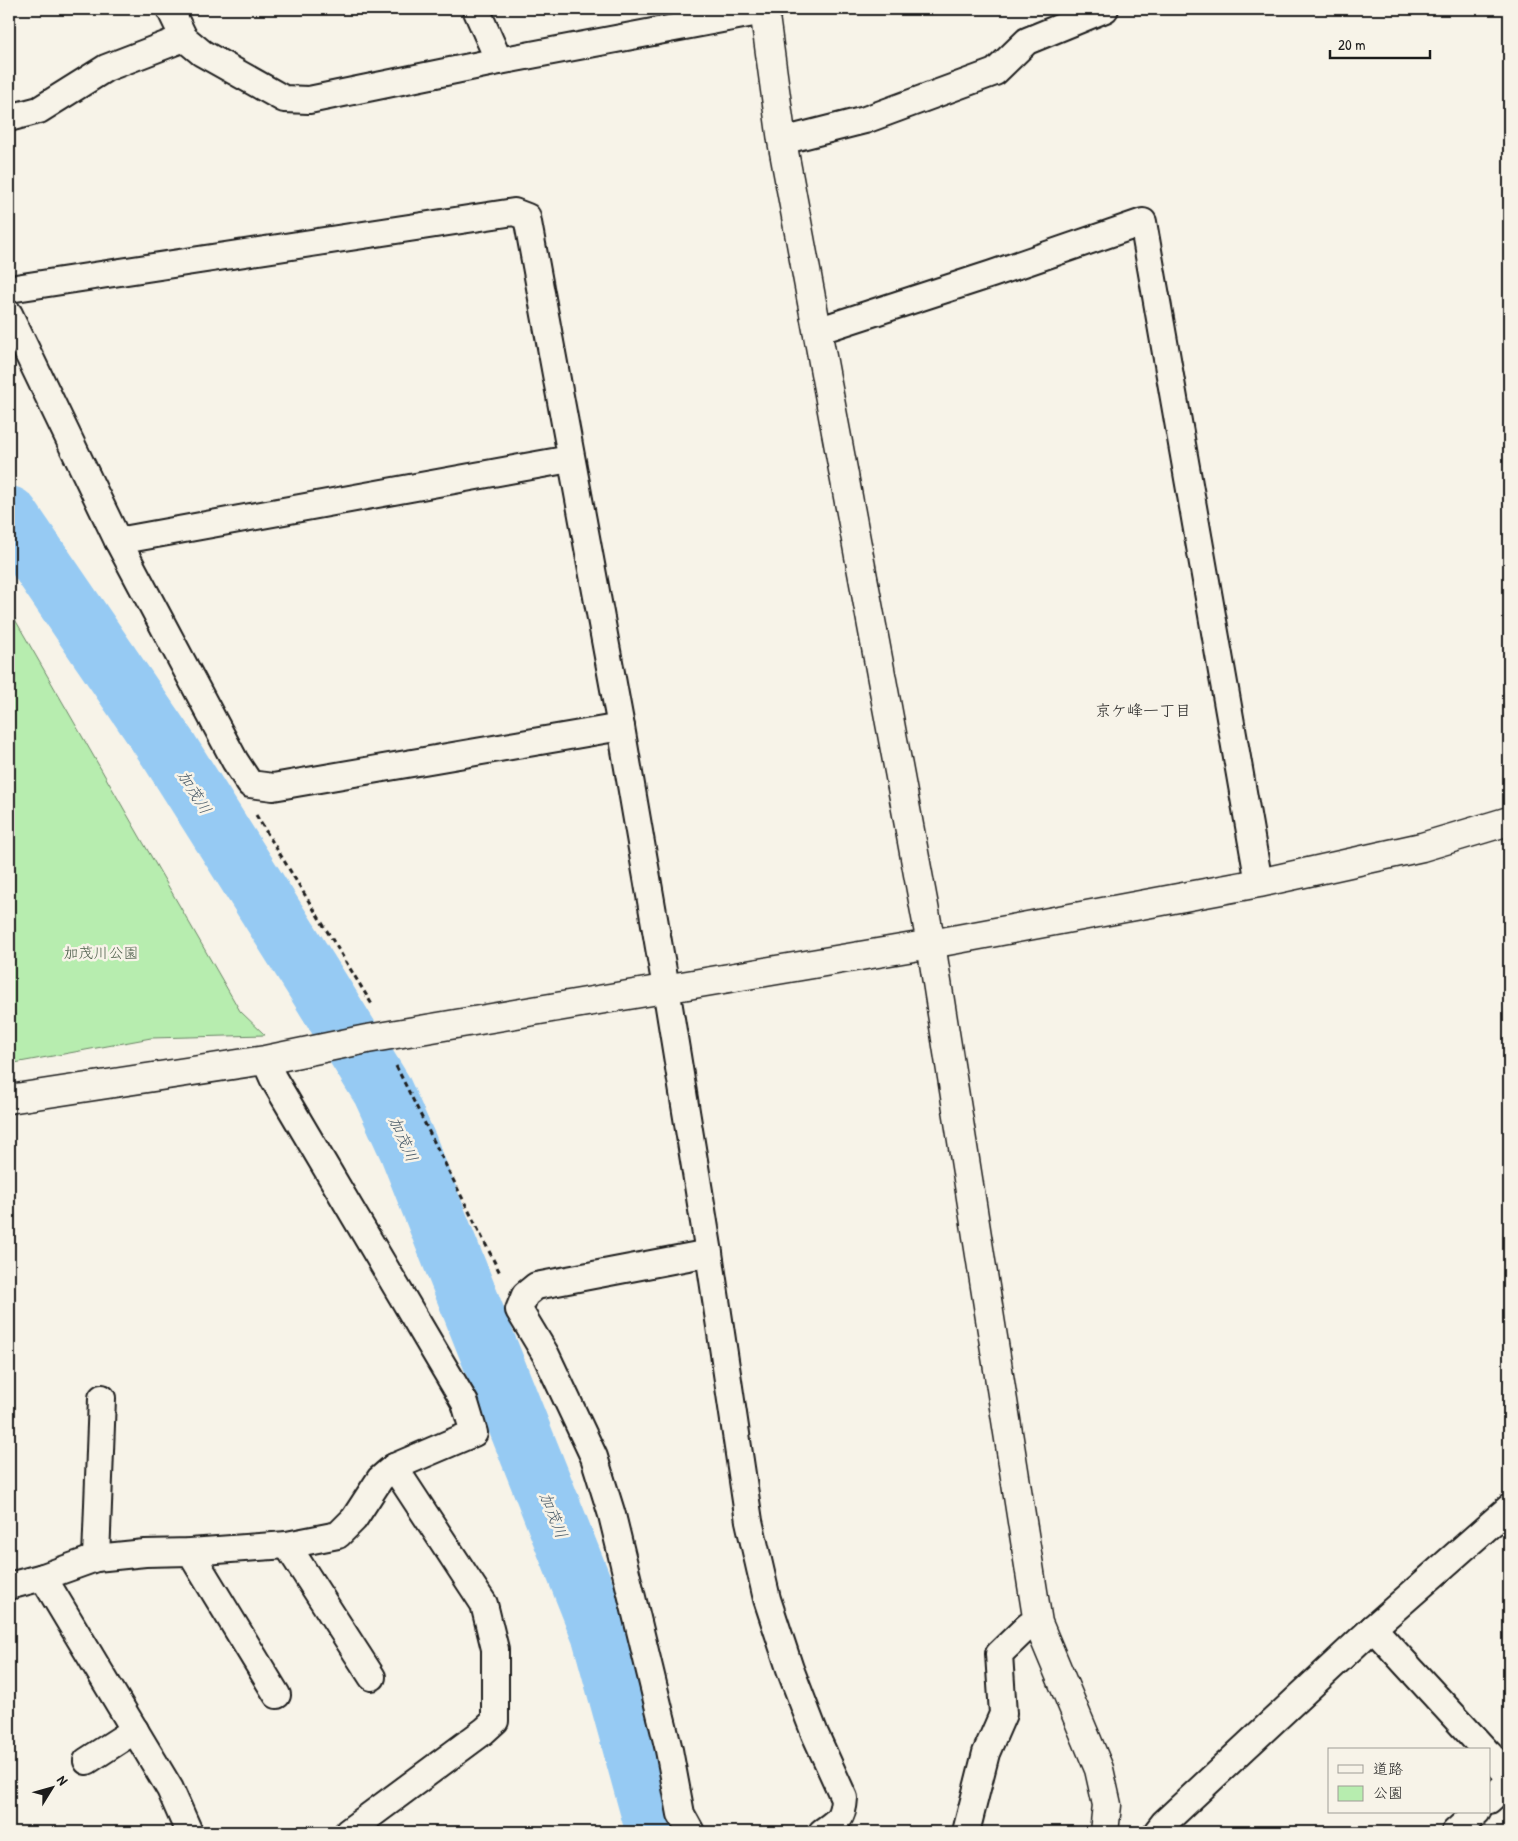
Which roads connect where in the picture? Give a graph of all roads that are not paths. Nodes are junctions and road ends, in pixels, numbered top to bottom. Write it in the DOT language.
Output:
graph roads {
  1 [pos="170,9"];
  2 [pos="476,9"];
  3 [pos="1105,9"];
  4 [pos="766,10"];
  5 [pos="184,38"];
  6 [pos="499,61"];
  7 [pos="9,118"];
  8 [pos="782,141"];
  9 [pos="9,289"];
  10 [pos="9,314"];
  11 [pos="817,331"];
  12 [pos="570,459"];
  13 [pos="118,541"];
  14 [pos="621,727"];
  15 [pos="1509,820"];
  16 [pos="1259,883"];
  17 [pos="931,944"];
  18 [pos="666,988"];
  19 [pos="264,1060"];
  20 [pos="9,1099"];
  21 [pos="710,1253"];
  22 [pos="102,1398"];
  23 [pos="394,1467"];
  24 [pos="1509,1508"];
  25 [pos="287,1546"];
  26 [pos="190,1552"];
  27 [pos="96,1558"];
  28 [pos="43,1576"];
  29 [pos="9,1586"];
  30 [pos="1038,1623"];
  31 [pos="1373,1628"];
  32 [pos="372,1677"];
  33 [pos="277,1695"];
  34 [pos="136,1730"];
  35 [pos="1484,1748"];
  36 [pos="1490,1755"];
  37 [pos="87,1761"];
  38 [pos="1509,1776"];
  39 [pos="1509,1782"];
  40 [pos="1490,1799"];
  41 [pos="1475,1814"];
  42 [pos="189,1832"];
  43 [pos="348,1832"];
  44 [pos="691,1832"];
  45 [pos="822,1832"];
  46 [pos="966,1832"];
  47 [pos="1104,1832"];
  48 [pos="1157,1832"];
  49 [pos="1455,1832"];
  1 -- 5 [label="street"];
  2 -- 6 [label="street"];
  3 -- 8 [label="street"];
  4 -- 6 [label="street"];
  4 -- 8 [label="street"];
  5 -- 6 [label="street"];
  5 -- 7 [label="street"];
  8 -- 11 [label="street"];
  9 -- 12 [label="street"];
  10 -- 13 [label="street"];
  11 -- 16 [label="street"];
  11 -- 17 [label="street"];
  12 -- 13 [label="street"];
  12 -- 14 [label="street"];
  13 -- 14 [label="street"];
  14 -- 18 [label="street"];
  15 -- 16 [label="street"];
  16 -- 17 [label="street"];
  17 -- 18 [label="street"];
  17 -- 30 [label="street"];
  18 -- 19 [label="street"];
  18 -- 21 [label="street"];
  19 -- 20 [label="street"];
  19 -- 23 [label="street"];
  21 -- 44 [label="street"];
  21 -- 45 [label="street"];
  22 -- 27 [label="street"];
  23 -- 25 [label="street"];
  23 -- 43 [label="street"];
  24 -- 31 [label="street"];
  25 -- 26 [label="street"];
  25 -- 32 [label="street"];
  26 -- 27 [label="street"];
  26 -- 33 [label="street"];
  27 -- 28 [label="street"];
  28 -- 29 [label="street"];
  28 -- 34 [label="street"];
  30 -- 46 [label="street"];
  30 -- 47 [label="street"];
  31 -- 35 [label="street"];
  31 -- 48 [label="street"];
  34 -- 37 [label="street"];
  34 -- 42 [label="street"];
  36 -- 38 [label="street"];
  39 -- 40 [label="street"];
  41 -- 49 [label="street"];
}
